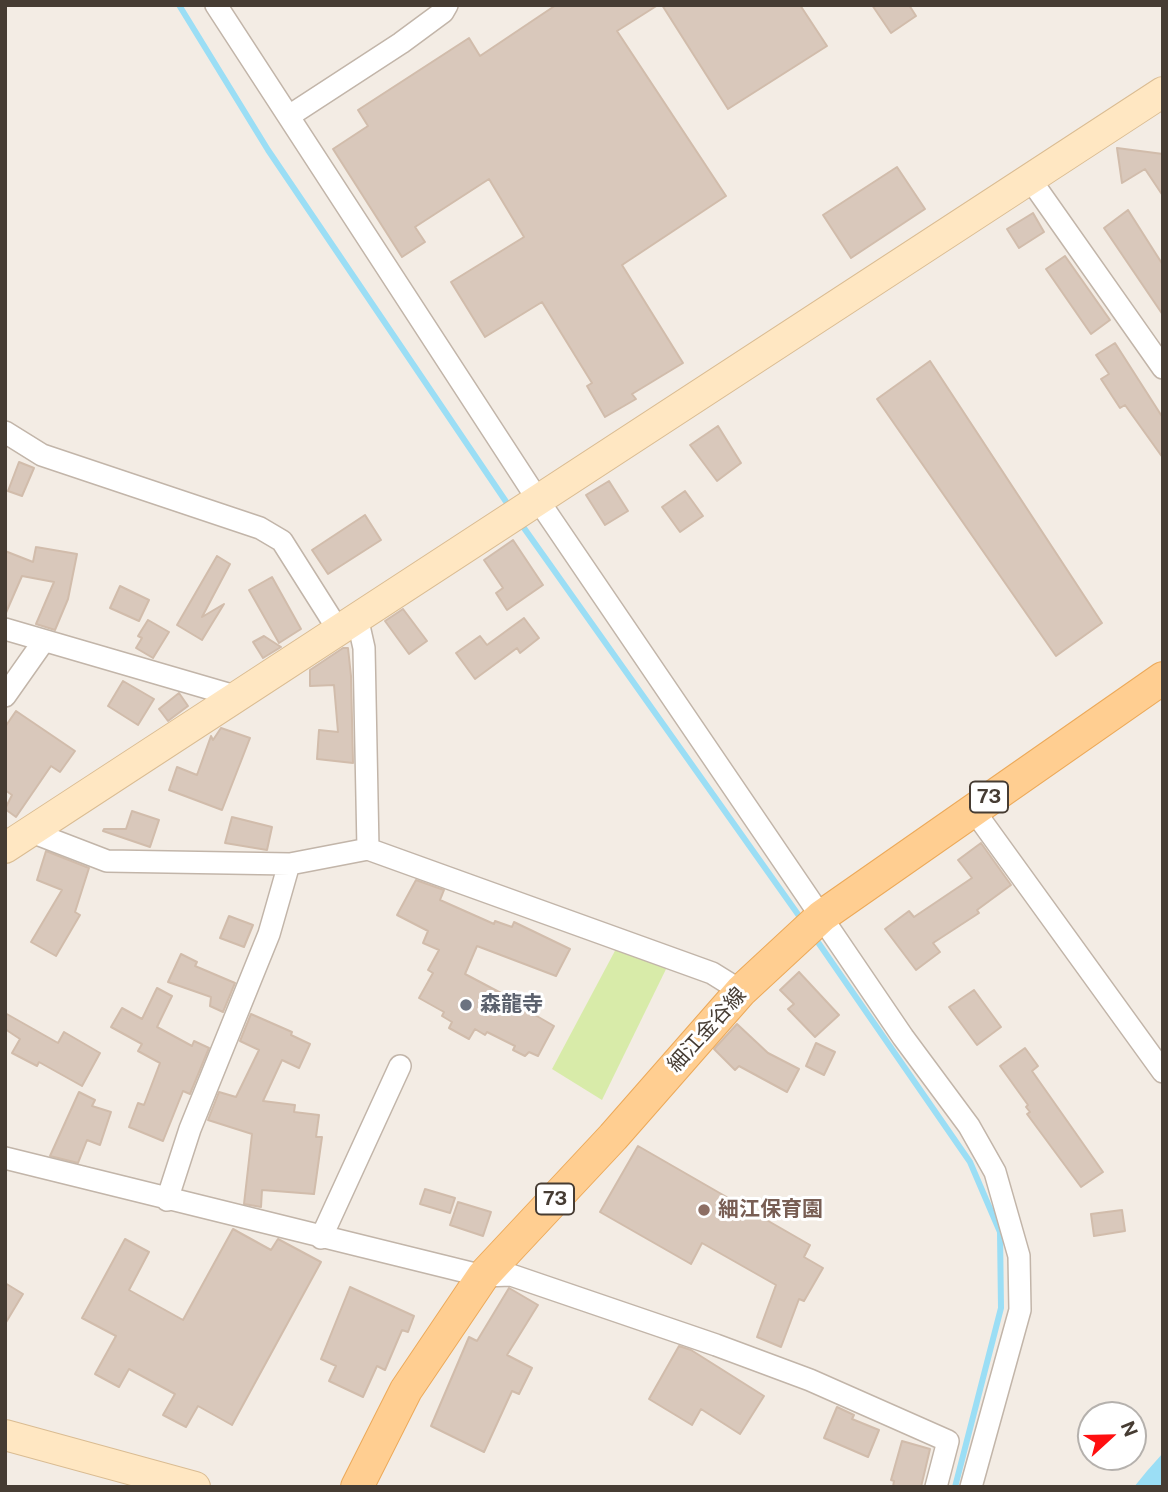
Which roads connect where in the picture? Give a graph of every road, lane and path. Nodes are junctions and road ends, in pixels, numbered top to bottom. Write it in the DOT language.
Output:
graph roads {
  1 [pos="216,5"];
  2 [pos="447,5"];
  3 [pos="1163,92"];
  4 [pos="289,116"];
  5 [pos="1031,179"];
  6 [pos="1163,368"];
  7 [pos="5,432"];
  8 [pos="522,510"];
  9 [pos="347,622"];
  10 [pos="5,629"];
  11 [pos="43,642"];
  12 [pos="1163,678"];
  13 [pos="5,696"];
  14 [pos="235,696"];
  15 [pos="972,808"];
  16 [pos="17,839"];
  17 [pos="368,849"];
  18 [pos="289,864"];
  19 [pos="819,918"];
  20 [pos="741,991"];
  21 [pos="400,1066"];
  22 [pos="1163,1072"];
  23 [pos="5,1158"];
  24 [pos="167,1200"];
  25 [pos="321,1238"];
  26 [pos="483,1276"];
  27 [pos="5,1435"];
  28 [pos="195,1487"];
  29 [pos="357,1487"];
  30 [pos="936,1487"];
  31 [pos="971,1487"];
  1 -- 4 [label="street"];
  2 -- 4 [label="street"];
  3 -- 5 [label="street"];
  4 -- 8 [label="street"];
  5 -- 6 [label="street"];
  5 -- 8 [label="street"];
  7 -- 9 [label="street"];
  8 -- 9 [label="street"];
  8 -- 19 [label="street"];
  9 -- 14 [label="street"];
  9 -- 17 [label="street"];
  10 -- 11 [label="street"];
  11 -- 13 [label="street"];
  11 -- 14 [label="street"];
  12 -- 15 [label="main road, 細江金谷線 / 73"];
  14 -- 16 [label="street"];
  15 -- 19 [label="main road, 細江金谷線 / 73"];
  15 -- 22 [label="street"];
  16 -- 18 [label="street"];
  17 -- 18 [label="street"];
  17 -- 20 [label="street"];
  18 -- 24 [label="street"];
  19 -- 20 [label="main road, 細江金谷線 / 73"];
  19 -- 31 [label="street"];
  20 -- 26 [label="main road, 細江金谷線 / 73"];
  21 -- 25 [label="street"];
  23 -- 24 [label="street"];
  24 -- 25 [label="street"];
  25 -- 26 [label="street"];
  26 -- 29 [label="main road, 細江金谷線 / 73"];
  26 -- 30 [label="street"];
  27 -- 28 [label="street"];
}
